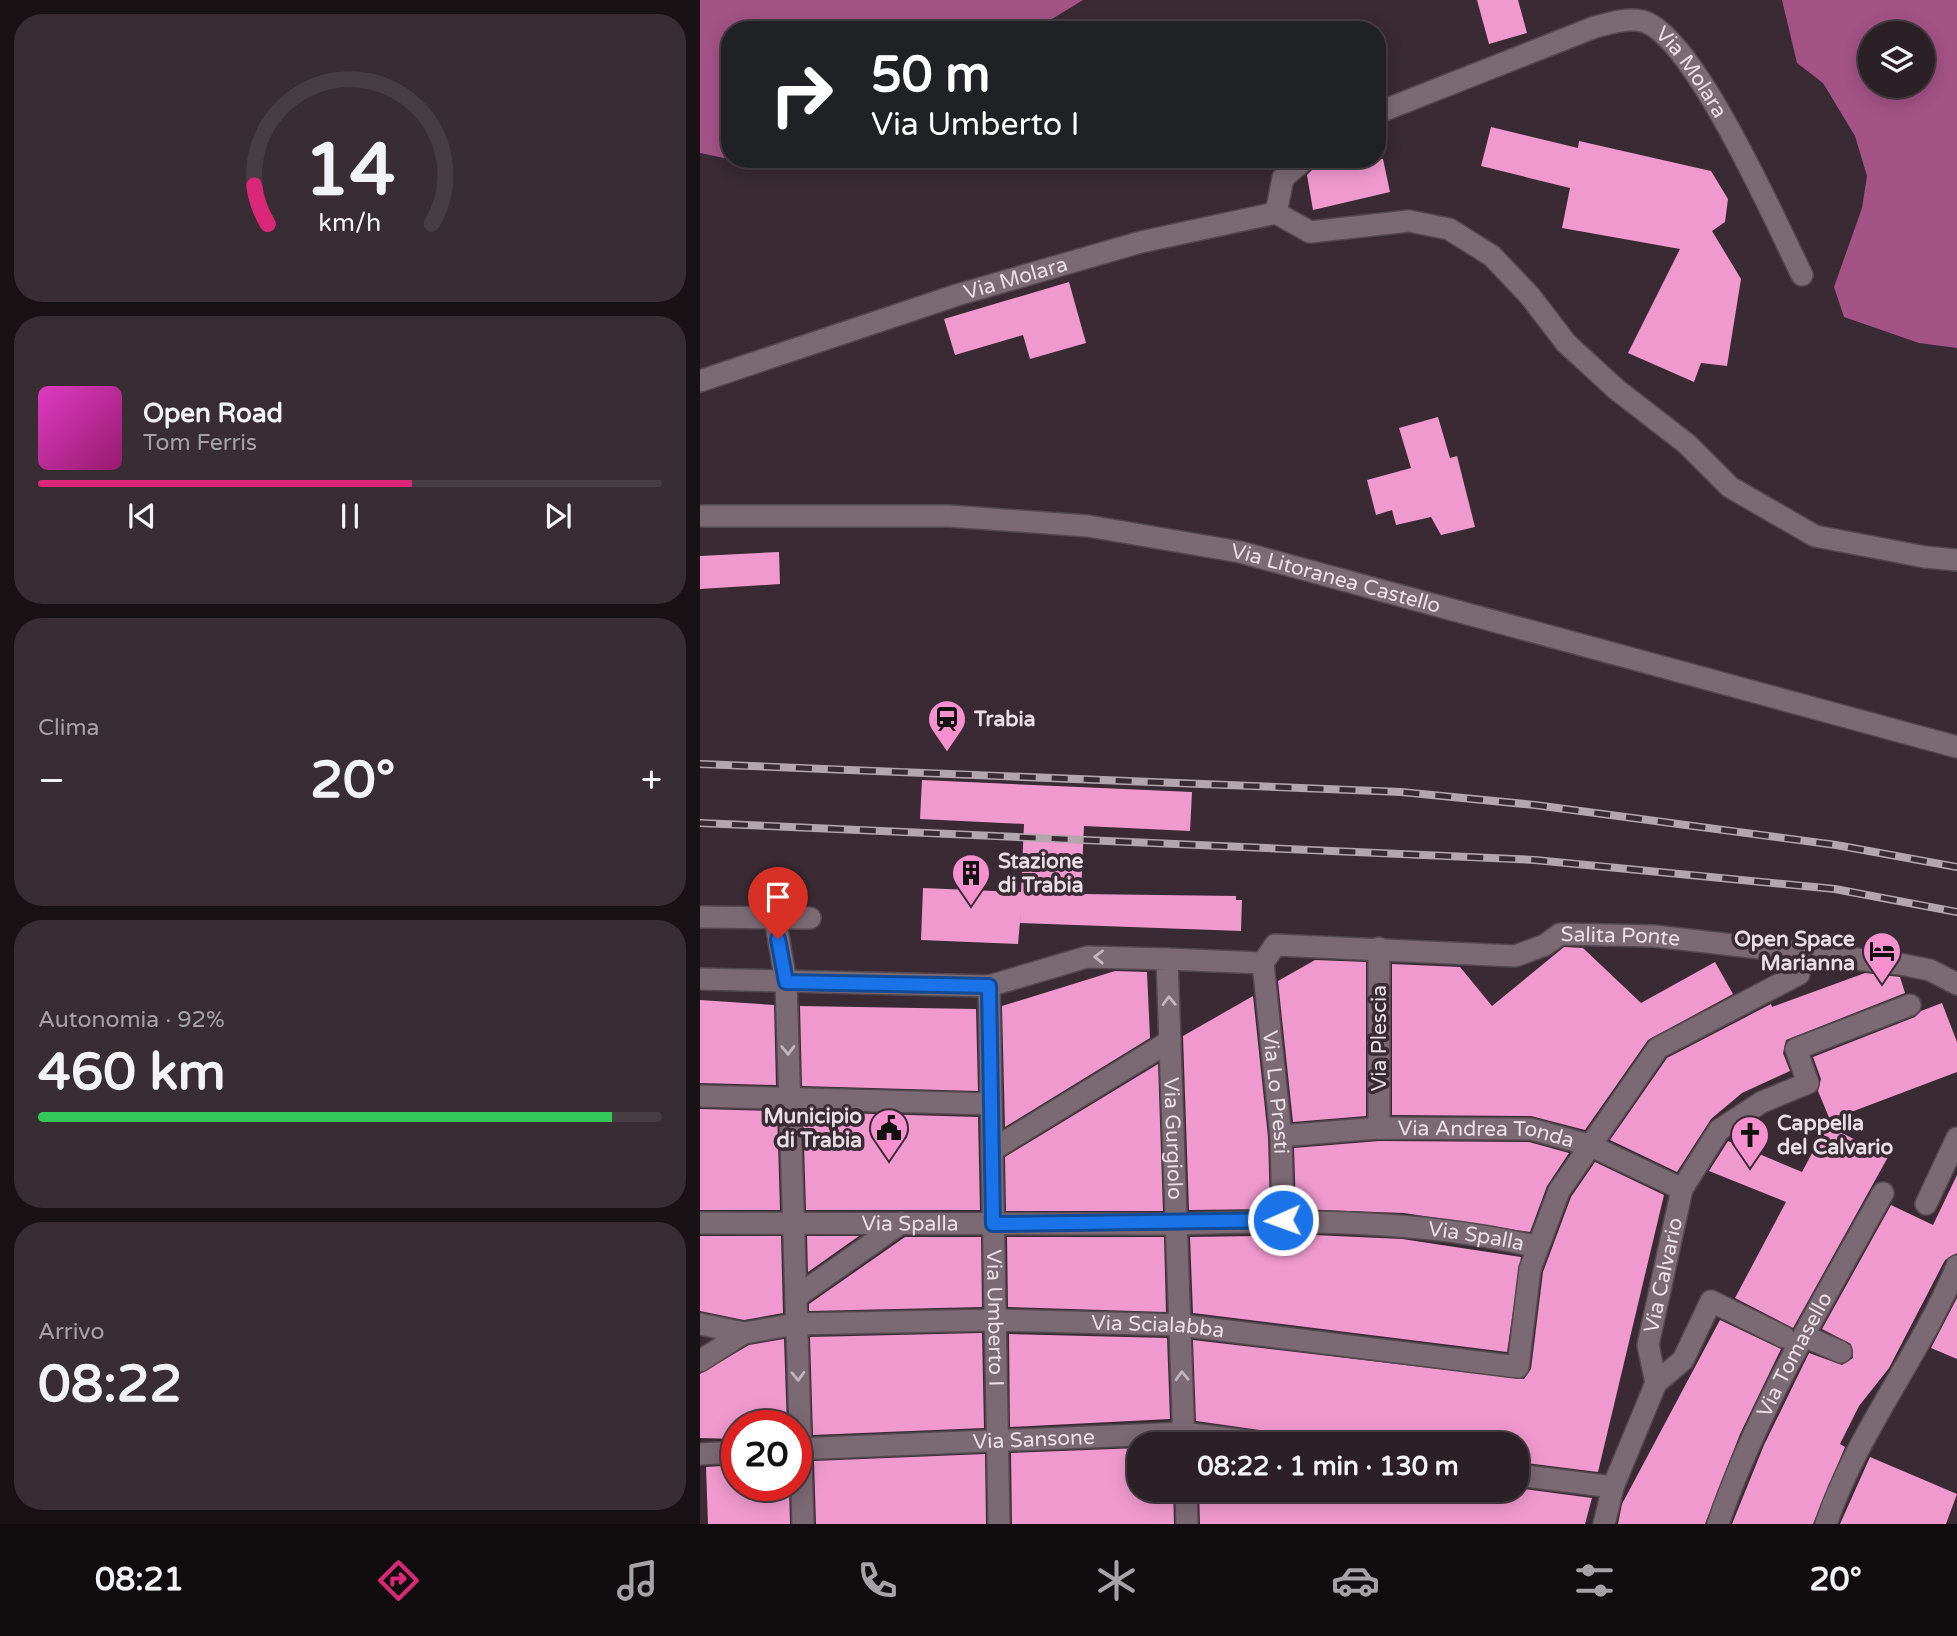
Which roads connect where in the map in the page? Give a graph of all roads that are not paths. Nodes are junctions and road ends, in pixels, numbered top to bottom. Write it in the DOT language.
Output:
graph roads {
  1 [pos="1386,109"];
  2 [pos="1295,168"];
  3 [pos="1276,213"];
  4 [pos="1802,275"];
  5 [pos="700,381"];
  6 [pos="700,516"];
  7 [pos="1957,560"];
  8 [pos="1957,747"];
  9 [pos="700,917"];
  10 [pos="775,918"];
  11 [pos="810,918"];
  12 [pos="1380,948"];
  13 [pos="1802,954"];
  14 [pos="1167,959"];
  15 [pos="1263,962"];
  16 [pos="700,979"];
  17 [pos="786,982"];
  18 [pos="1957,984"];
  19 [pos="989,986"];
  20 [pos="1910,1005"];
  21 [pos="1170,1041"];
  22 [pos="700,1096"];
  23 [pos="789,1100"];
  24 [pos="991,1104"];
  25 [pos="1379,1128"];
  26 [pos="1281,1136"];
  27 [pos="1957,1138"];
  28 [pos="1589,1145"];
  29 [pos="992,1150"];
  30 [pos="1682,1189"];
  31 [pos="1883,1193"];
  32 [pos="1926,1204"];
  33 [pos="1283,1220"];
  34 [pos="700,1223"];
  35 [pos="793,1223"];
  36 [pos="901,1223"];
  37 [pos="993,1224"];
  38 [pos="1176,1224"];
  39 [pos="1538,1247"];
  40 [pos="1957,1266"];
  41 [pos="796,1297"];
  42 [pos="995,1320"];
  43 [pos="700,1324"];
  44 [pos="796,1324"];
  45 [pos="1180,1325"];
  46 [pos="744,1333"];
  47 [pos="1794,1336"];
  48 [pos="1841,1352"];
  49 [pos="700,1362"];
  50 [pos="1656,1383"];
  51 [pos="797,1410"];
  52 [pos="1184,1432"];
  53 [pos="1127,1438"];
  54 [pos="997,1439"];
  55 [pos="812,1448"];
  56 [pos="721,1453"];
  57 [pos="700,1454"];
  58 [pos="1529,1476"];
  59 [pos="1613,1487"];
  60 [pos="801,1501"];
  61 [pos="1186,1502"];
  62 [pos="803,1524"];
  63 [pos="999,1524"];
  64 [pos="1187,1524"];
  65 [pos="1604,1524"];
  66 [pos="1718,1524"];
  67 [pos="1826,1524"];
  1 -- 4 [label="street, Via Molara"];
  2 -- 3 [label="street"];
  3 -- 5 [label="street, Via Molara"];
  3 -- 7 [label="street"];
  6 -- 8 [label="street, Via Litoranea Castello"];
  9 -- 10 [label="street"];
  10 -- 11 [label="street"];
  10 -- 17 [label="street"];
  12 -- 13 [label="street, Salita Ponte"];
  12 -- 15 [label="street, Salita Ponte"];
  12 -- 25 [label="street, Via Plescia"];
  13 -- 18 [label="street, Salita Ponte"];
  13 -- 28 [label="street"];
  14 -- 15 [label="street"];
  14 -- 19 [label="street, one-way"];
  21 -- 14 [label="street, Via Gurgiolo, one-way"];
  15 -- 26 [label="street, Via Lo Presti"];
  16 -- 17 [label="street"];
  17 -- 19 [label="street"];
  17 -- 23 [label="street, one-way"];
  19 -- 24 [label="street, Via Umberto I"];
  20 -- 30 [label="street, Via Calvario"];
  21 -- 29 [label="street"];
  21 -- 38 [label="street, Via Gurgiolo"];
  22 -- 23 [label="street"];
  23 -- 24 [label="street"];
  23 -- 35 [label="street"];
  24 -- 29 [label="street, Via Umberto I"];
  25 -- 26 [label="street, Via Andrea Tonda"];
  25 -- 28 [label="street, Via Andrea Tonda"];
  26 -- 33 [label="street, Via Lo Presti"];
  27 -- 32 [label="street"];
  28 -- 30 [label="street, Via Andrea Tonda"];
  28 -- 39 [label="street"];
  29 -- 37 [label="street, Via Umberto I"];
  30 -- 50 [label="street, Via Calvario"];
  31 -- 47 [label="street, Via Tomasello"];
  33 -- 38 [label="street, Via Spalla"];
  33 -- 39 [label="street, Via Spalla"];
  34 -- 35 [label="street, Via Spalla"];
  35 -- 36 [label="street, Via Spalla"];
  35 -- 41 [label="street"];
  36 -- 37 [label="street, Via Spalla"];
  36 -- 41 [label="street"];
  37 -- 38 [label="street, Via Spalla"];
  37 -- 42 [label="street, Via Umberto I"];
  38 -- 45 [label="street, Via Gurgiolo"];
  39 -- 45 [label="street, Via Scialabba"];
  40 -- 67 [label="street"];
  41 -- 44 [label="street"];
  42 -- 44 [label="street, Via Scialabba"];
  42 -- 45 [label="street, Via Scialabba"];
  42 -- 54 [label="street, Via Umberto I"];
  43 -- 46 [label="street"];
  44 -- 46 [label="street, Via Scialabba"];
  44 -- 51 [label="street, one-way"];
  52 -- 45 [label="street, Via Gurgiolo, one-way"];
  46 -- 49 [label="street"];
  47 -- 48 [label="street"];
  47 -- 50 [label="street"];
  47 -- 66 [label="street, Via Tomasello"];
  50 -- 59 [label="street"];
  53 -- 54 [label="street, Via Sansone"];
  54 -- 55 [label="street, Via Sansone"];
  54 -- 63 [label="street, Via Umberto I"];
  56 -- 57 [label="street"];
  58 -- 59 [label="street"];
  59 -- 65 [label="street"];
  60 -- 62 [label="street"];
  61 -- 64 [label="street"];
}
